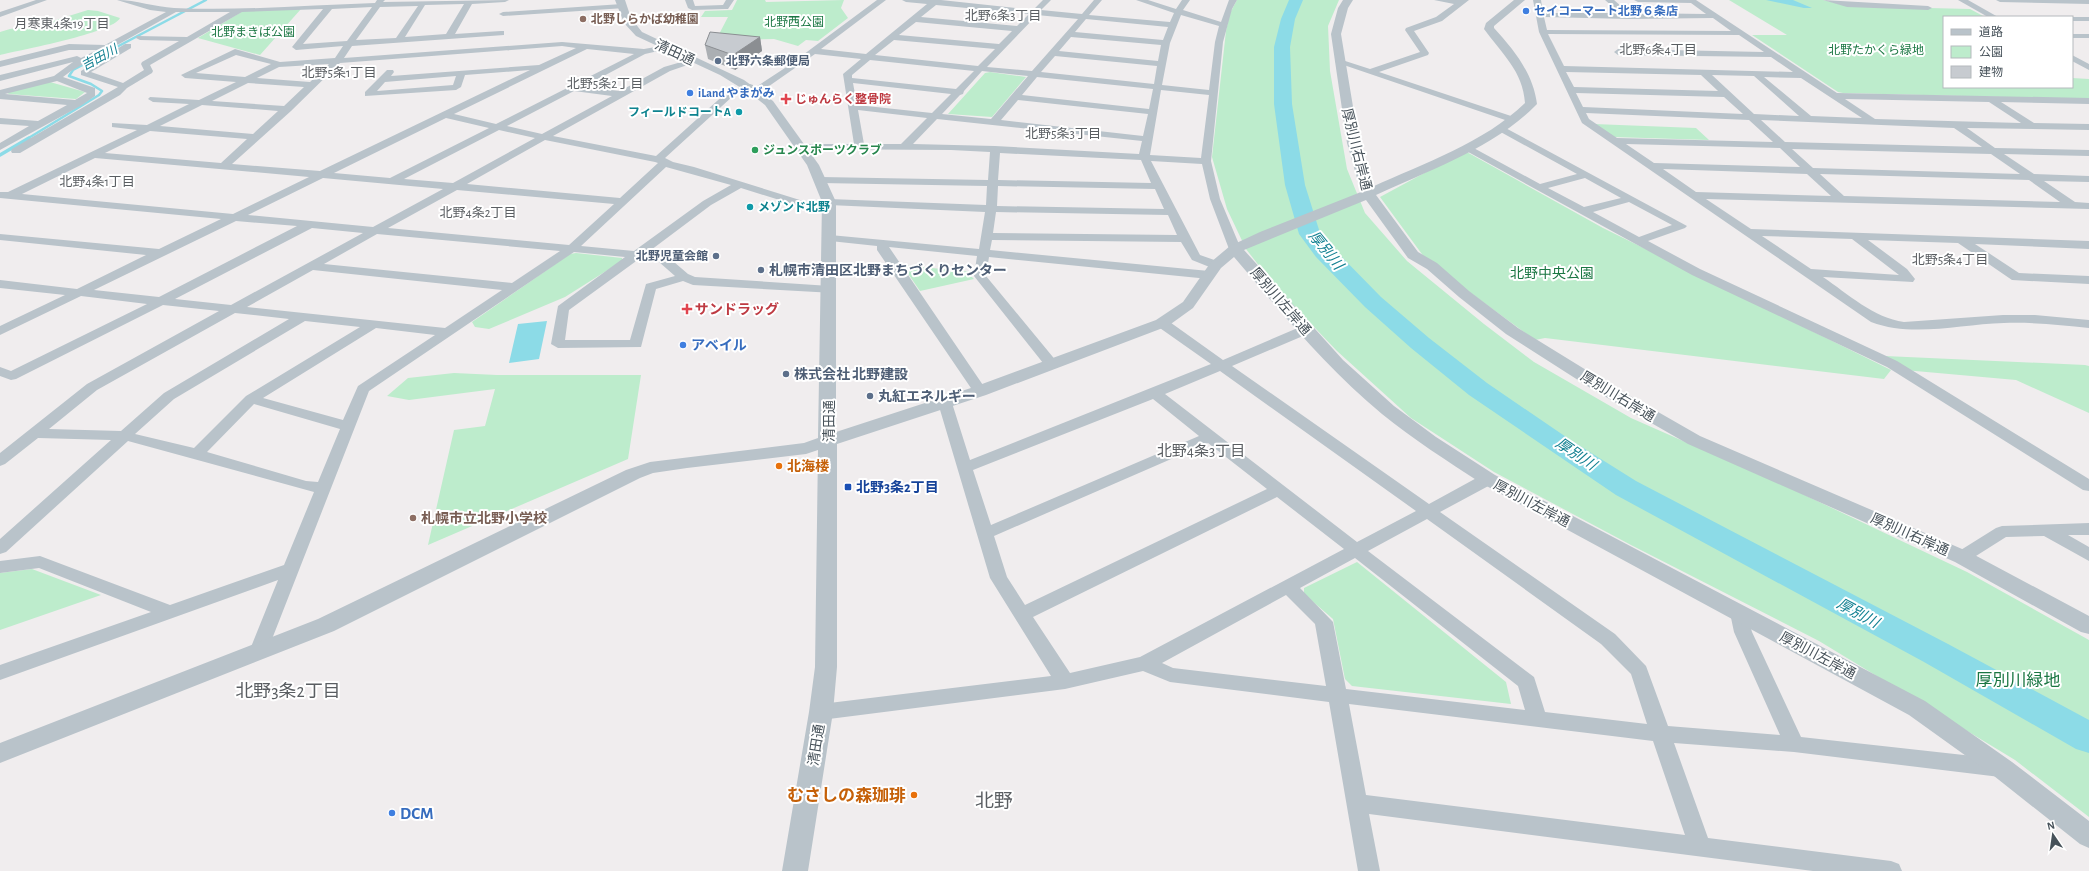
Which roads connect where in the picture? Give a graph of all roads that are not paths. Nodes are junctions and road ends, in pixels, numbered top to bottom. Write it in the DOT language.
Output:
graph roads {
  1 [pos="43,0"];
  2 [pos="121,0"];
  3 [pos="150,0"];
  4 [pos="195,0"];
  5 [pos="216,0"];
  6 [pos="259,0"];
  7 [pos="505,0"];
  8 [pos="690,0"];
  9 [pos="730,0"];
  10 [pos="882,0"];
  11 [pos="906,0"];
  12 [pos="1047,0"];
  13 [pos="1098,0"];
  14 [pos="1143,0"];
  15 [pos="1186,0"];
  16 [pos="1233,0"];
  17 [pos="1348,0"];
  18 [pos="1438,0"];
  19 [pos="1520,0"];
  20 [pos="1537,0"];
  21 [pos="1609,0"];
  22 [pos="1638,0"];
  23 [pos="1691,0"];
  24 [pos="1827,0"];
  25 [pos="1914,0"];
  26 [pos="1962,0"];
  27 [pos="2000,0"];
  28 [pos="935,1"];
  29 [pos="1463,1"];
  30 [pos="13,2"];
  31 [pos="379,2"];
  32 [pos="468,2"];
  33 [pos="2089,2"];
  34 [pos="423,3"];
  35 [pos="621,3"];
  36 [pos="139,5"];
  37 [pos="26,6"];
  38 [pos="329,7"];
  39 [pos="175,10"];
  40 [pos="198,10"];
  41 [pos="241,10"];
  42 [pos="1037,12"];
  43 [pos="1178,12"];
  44 [pos="0,15"];
  45 [pos="1540,15"];
  46 [pos="1626,15"];
  47 [pos="1084,16"];
  48 [pos="1716,16"];
  49 [pos="1992,16"];
  50 [pos="914,19"];
  51 [pos="2073,19"];
  52 [pos="2089,19"];
  53 [pos="176,20"];
  54 [pos="502,24"];
  55 [pos="1172,25"];
  56 [pos="1223,25"];
  57 [pos="162,28"];
  58 [pos="1018,29"];
  59 [pos="1543,32"];
  60 [pos="1648,32"];
  61 [pos="1742,33"];
  62 [pos="1069,34"];
  63 [pos="2073,36"];
  64 [pos="2089,36"];
  65 [pos="449,37"];
  66 [pos="892,37"];
  67 [pos="140,38"];
  68 [pos="190,39"];
  69 [pos="400,40"];
  70 [pos="1612,42"];
  71 [pos="1166,43"];
  72 [pos="349,44"];
  73 [pos="104,47"];
  74 [pos="584,47"];
  75 [pos="664,47"];
  76 [pos="1001,47"];
  77 [pos="500,49"];
  78 [pos="813,51"];
  79 [pos="644,52"];
  80 [pos="1052,53"];
  81 [pos="1774,55"];
  82 [pos="89,56"];
  83 [pos="400,56"];
  84 [pos="868,56"];
  85 [pos="2089,56"];
  86 [pos="2073,57"];
  87 [pos="2073,58"];
  88 [pos="337,61"];
  89 [pos="695,61"];
  90 [pos="1339,62"];
  91 [pos="0,64"];
  92 [pos="1163,64"];
  93 [pos="277,65"];
  94 [pos="2089,66"];
  95 [pos="543,67"];
  96 [pos="981,68"];
  97 [pos="1561,70"];
  98 [pos="1629,71"];
  99 [pos="1371,72"];
  100 [pos="462,73"];
  101 [pos="1704,73"];
  102 [pos="1035,74"];
  103 [pos="1756,74"];
  104 [pos="1803,75"];
  105 [pos="0,78"];
  106 [pos="57,78"];
  107 [pos="384,79"];
  108 [pos="248,80"];
  109 [pos="848,80"];
  110 [pos="313,85"];
  111 [pos="124,86"];
  112 [pos="1158,87"];
  113 [pos="572,88"];
  114 [pos="753,89"];
  115 [pos="1570,90"];
  116 [pos="0,92"];
  117 [pos="960,92"];
  118 [pos="1212,92"];
  119 [pos="620,94"];
  120 [pos="1728,94"];
  121 [pos="0,96"];
  122 [pos="1834,96"];
  123 [pos="1015,97"];
  124 [pos="153,99"];
  125 [pos="1991,99"];
  126 [pos="2089,101"];
  127 [pos="79,103"];
  128 [pos="200,103"];
  129 [pos="852,106"];
  130 [pos="288,109"];
  131 [pos="1579,110"];
  132 [pos="1153,112"];
  133 [pos="446,115"];
  134 [pos="937,115"];
  135 [pos="1753,117"];
  136 [pos="1808,119"];
  137 [pos="1514,120"];
  138 [pos="0,121"];
  139 [pos="994,122"];
  140 [pos="1872,122"];
  141 [pos="41,124"];
  142 [pos="1956,124"];
  143 [pos="115,125"];
  144 [pos="2033,126"];
  145 [pos="497,127"];
  146 [pos="2089,127"];
  147 [pos="149,128"];
  148 [pos="1500,128"];
  149 [pos="257,137"];
  150 [pos="543,137"];
  151 [pos="1147,139"];
  152 [pos="1613,141"];
  153 [pos="1781,145"];
  154 [pos="859,146"];
  155 [pos="905,146"];
  156 [pos="0,147"];
  157 [pos="802,147"];
  158 [pos="1466,148"];
  159 [pos="995,149"];
  160 [pos="1995,151"];
  161 [pos="16,152"];
  162 [pos="2089,153"];
  163 [pos="94,154"];
  164 [pos="1144,157"];
  165 [pos="661,160"];
  166 [pos="1206,161"];
  167 [pos="224,166"];
  168 [pos="1652,166"];
  169 [pos="1809,170"];
  170 [pos="322,174"];
  171 [pos="1585,175"];
  172 [pos="2033,178"];
  173 [pos="2089,179"];
  174 [pos="821,180"];
  175 [pos="392,181"];
  176 [pos="992,183"];
  177 [pos="740,185"];
  178 [pos="453,186"];
  179 [pos="1159,186"];
  180 [pos="1539,187"];
  181 [pos="1367,189"];
  182 [pos="1695,195"];
  183 [pos="3,197"];
  184 [pos="1630,199"];
  185 [pos="1841,199"];
  186 [pos="622,201"];
  187 [pos="2073,206"];
  188 [pos="2089,206"];
  189 [pos="829,207"];
  190 [pos="991,209"];
  191 [pos="1583,211"];
  192 [pos="1171,212"];
  193 [pos="235,217"];
  194 [pos="310,224"];
  195 [pos="374,230"];
  196 [pos="1750,232"];
  197 [pos="986,236"];
  198 [pos="1855,236"];
  199 [pos="0,237"];
  200 [pos="830,238"];
  201 [pos="1185,240"];
  202 [pos="1961,240"];
  203 [pos="1638,241"];
  204 [pos="882,242"];
  205 [pos="2089,245"];
  206 [pos="571,249"];
  207 [pos="1235,249"];
  208 [pos="160,253"];
  209 [pos="983,253"];
  210 [pos="638,255"];
  211 [pos="309,266"];
  212 [pos="1212,270"];
  213 [pos="1809,273"];
  214 [pos="684,277"];
  215 [pos="2089,280"];
  216 [pos="0,284"];
  217 [pos="512,287"];
  218 [pos="830,290"];
  219 [pos="80,292"];
  220 [pos="162,300"];
  221 [pos="231,310"];
  222 [pos="302,317"];
  223 [pos="1162,323"];
  224 [pos="2089,324"];
  225 [pos="372,325"];
  226 [pos="1305,330"];
  227 [pos="0,331"];
  228 [pos="445,332"];
  229 [pos="1052,365"];
  230 [pos="1221,365"];
  231 [pos="0,371"];
  232 [pos="980,391"];
  233 [pos="1155,392"];
  234 [pos="251,399"];
  235 [pos="945,403"];
  236 [pos="347,426"];
  237 [pos="35,433"];
  238 [pos="124,436"];
  239 [pos="1210,438"];
  240 [pos="828,440"];
  241 [pos="197,454"];
  242 [pos="0,461"];
  243 [pos="966,467"];
  244 [pos="1488,480"];
  245 [pos="2089,486"];
  246 [pos="322,488"];
  247 [pos="1277,490"];
  248 [pos="1429,512"];
  249 [pos="2089,529"];
  250 [pos="2046,530"];
  251 [pos="984,534"];
  252 [pos="0,548"];
  253 [pos="1357,551"];
  254 [pos="2089,555"];
  255 [pos="1962,557"];
  256 [pos="0,567"];
  257 [pos="290,569"];
  258 [pos="1288,587"];
  259 [pos="170,612"];
  260 [pos="1739,613"];
  261 [pos="1023,614"];
  262 [pos="2089,626"];
  263 [pos="258,652"];
  264 [pos="1145,663"];
  265 [pos="0,673"];
  266 [pos="1065,682"];
  267 [pos="1338,696"];
  268 [pos="821,712"];
  269 [pos="1536,718"];
  270 [pos="1661,734"];
  271 [pos="1794,744"];
  272 [pos="0,753"];
  273 [pos="2003,769"];
  274 [pos="1357,803"];
  275 [pos="2089,836"];
  276 [pos="1700,847"];
  277 [pos="795,871"];
  278 [pos="1369,871"];
  279 [pos="1887,871"];
  280 [pos="1891,871"];
  1 -- 37 [label="street"];
  2 -- 36 [label="street"];
  3 -- 36 [label="street"];
  4 -- 39 [label="street"];
  5 -- 40 [label="street"];
  6 -- 41 [label="street"];
  7 -- 32 [label="street"];
  7 -- 54 [label="street"];
  8 -- 9 [label="street"];
  10 -- 78 [label="street"];
  11 -- 28 [label="street"];
  12 -- 42 [label="street"];
  13 -- 47 [label="street"];
  14 -- 43 [label="street"];
  15 -- 43 [label="street"];
  16 -- 56 [label="street, 厚別川左岸通"];
  17 -- 90 [label="street, 厚別川右岸通"];
  18 -- 29 [label="street"];
  19 -- 137 [label="street"];
  20 -- 45 [label="street"];
  21 -- 46 [label="street"];
  22 -- 23 [label="street"];
  23 -- 48 [label="street"];
  24 -- 25 [label="street"];
  26 -- 49 [label="street"];
  27 -- 33 [label="street"];
  28 -- 42 [label="street"];
  28 -- 50 [label="street"];
  29 -- 99 [label="street"];
  30 -- 37 [label="street"];
  31 -- 34 [label="street"];
  31 -- 38 [label="street"];
  31 -- 72 [label="street"];
  32 -- 34 [label="street"];
  32 -- 65 [label="street"];
  34 -- 69 [label="street"];
  35 -- 54 [label="street"];
  35 -- 75 [label="street, 清田通"];
  36 -- 39 [label="street"];
  37 -- 44 [label="street"];
  38 -- 41 [label="street"];
  38 -- 72 [label="street"];
  39 -- 40 [label="street"];
  39 -- 73 [label="street"];
  40 -- 41 [label="street"];
  40 -- 53 [label="street"];
  41 -- 68 [label="street"];
  42 -- 47 [label="street"];
  42 -- 58 [label="street"];
  43 -- 55 [label="street"];
  43 -- 56 [label="street"];
  45 -- 46 [label="street"];
  45 -- 59 [label="street"];
  46 -- 48 [label="street"];
  46 -- 60 [label="street"];
  47 -- 55 [label="street"];
  47 -- 62 [label="street"];
  48 -- 61 [label="street"];
  50 -- 58 [label="street"];
  50 -- 66 [label="street"];
  51 -- 52 [label="street"];
  54 -- 65 [label="street"];
  54 -- 77 [label="street"];
  55 -- 71 [label="street"];
  56 -- 118 [label="street, 厚別川左岸通"];
  57 -- 67 [label="street"];
  58 -- 76 [label="street"];
  59 -- 70 [label="street"];
  59 -- 97 [label="street"];
  60 -- 61 [label="street"];
  60 -- 70 [label="street"];
  61 -- 81 [label="street"];
  62 -- 71 [label="street"];
  62 -- 80 [label="street"];
  63 -- 64 [label="street"];
  65 -- 69 [label="street"];
  66 -- 76 [label="street"];
  66 -- 84 [label="street"];
  67 -- 68 [label="street"];
  67 -- 111 [label="street"];
  68 -- 111 [label="street"];
  69 -- 72 [label="street"];
  70 -- 81 [label="street"];
  70 -- 98 [label="street"];
  71 -- 92 [label="street"];
  72 -- 88 [label="street"];
  73 -- 82 [label="street"];
  73 -- 91 [label="street"];
  74 -- 77 [label="street"];
  74 -- 79 [label="street"];
  74 -- 95 [label="street"];
  75 -- 79 [label="street"];
  75 -- 89 [label="street, 清田通"];
  76 -- 96 [label="street"];
  77 -- 83 [label="street"];
  78 -- 84 [label="street"];
  78 -- 114 [label="street"];
  79 -- 113 [label="street"];
  80 -- 92 [label="street"];
  80 -- 102 [label="street"];
  81 -- 104 [label="street"];
  82 -- 105 [label="street"];
  82 -- 106 [label="street"];
  83 -- 88 [label="street"];
  83 -- 107 [label="street"];
  84 -- 96 [label="street"];
  84 -- 109 [label="street"];
  85 -- 86 [label="street"];
  87 -- 94 [label="street"];
  88 -- 93 [label="street"];
  88 -- 110 [label="street"];
  89 -- 114 [label="street, 清田通"];
  89 -- 119 [label="street"];
  90 -- 99 [label="street"];
  90 -- 181 [label="street, 厚別川右岸通"];
  92 -- 112 [label="street"];
  93 -- 108 [label="street"];
  93 -- 108 [label="street"];
  95 -- 100 [label="street"];
  95 -- 133 [label="street"];
  96 -- 102 [label="street"];
  96 -- 117 [label="street"];
  97 -- 98 [label="street"];
  97 -- 115 [label="street"];
  98 -- 101 [label="street"];
  99 -- 137 [label="street"];
  100 -- 107 [label="street"];
  100 -- 107 [label="street"];
  101 -- 103 [label="street"];
  101 -- 120 [label="street"];
  102 -- 112 [label="street"];
  102 -- 123 [label="street"];
  103 -- 104 [label="street"];
  103 -- 136 [label="street"];
  104 -- 122 [label="street"];
  106 -- 116 [label="street"];
  106 -- 127 [label="street"];
  108 -- 110 [label="street"];
  108 -- 128 [label="street"];
  109 -- 117 [label="street"];
  109 -- 129 [label="street"];
  110 -- 130 [label="street"];
  111 -- 161 [label="street"];
  112 -- 118 [label="street"];
  112 -- 132 [label="street"];
  113 -- 119 [label="street"];
  113 -- 145 [label="street"];
  114 -- 157 [label="street, 清田通"];
  114 -- 165 [label="street"];
  115 -- 120 [label="street"];
  115 -- 131 [label="street"];
  117 -- 134 [label="street"];
  118 -- 166 [label="street, 厚別川左岸通"];
  119 -- 150 [label="street"];
  120 -- 135 [label="street"];
  121 -- 127 [label="street"];
  122 -- 125 [label="street"];
  122 -- 140 [label="street"];
  123 -- 132 [label="street"];
  123 -- 139 [label="street"];
  124 -- 128 [label="street"];
  125 -- 126 [label="street"];
  125 -- 144 [label="street"];
  127 -- 141 [label="street"];
  128 -- 130 [label="street"];
  128 -- 147 [label="street"];
  129 -- 134 [label="street"];
  129 -- 154 [label="street"];
  130 -- 149 [label="street"];
  131 -- 135 [label="street"];
  131 -- 152 [label="street"];
  132 -- 151 [label="street"];
  133 -- 145 [label="street"];
  133 -- 170 [label="street"];
  134 -- 139 [label="street"];
  134 -- 155 [label="street"];
  135 -- 136 [label="street"];
  135 -- 153 [label="street"];
  136 -- 140 [label="street"];
  137 -- 148 [label="street"];
  138 -- 141 [label="street"];
  139 -- 151 [label="street"];
  140 -- 142 [label="street"];
  141 -- 156 [label="street"];
  142 -- 144 [label="street"];
  142 -- 160 [label="street"];
  143 -- 147 [label="street"];
  144 -- 146 [label="street"];
  145 -- 150 [label="street"];
  145 -- 175 [label="street"];
  147 -- 149 [label="street"];
  147 -- 163 [label="street"];
  148 -- 158 [label="street"];
  148 -- 171 [label="street"];
  149 -- 167 [label="street"];
  150 -- 165 [label="street"];
  150 -- 178 [label="street"];
  151 -- 164 [label="street"];
  152 -- 153 [label="street"];
  152 -- 168 [label="street"];
  153 -- 160 [label="street"];
  153 -- 169 [label="street"];
  154 -- 155 [label="street"];
  154 -- 157 [label="street"];
  155 -- 159 [label="street"];
  157 -- 174 [label="street, 清田通"];
  158 -- 180 [label="street"];
  158 -- 181 [label="street"];
  159 -- 164 [label="street"];
  159 -- 176 [label="street"];
  160 -- 162 [label="street"];
  160 -- 172 [label="street"];
  163 -- 167 [label="street"];
  163 -- 183 [label="street"];
  164 -- 166 [label="street"];
  164 -- 179 [label="street"];
  165 -- 177 [label="street"];
  165 -- 186 [label="street"];
  166 -- 207 [label="street, 厚別川左岸通"];
  167 -- 170 [label="street"];
  168 -- 169 [label="street"];
  168 -- 182 [label="street"];
  169 -- 172 [label="street"];
  169 -- 185 [label="street"];
  170 -- 175 [label="street"];
  170 -- 193 [label="street"];
  171 -- 180 [label="street"];
  171 -- 184 [label="street"];
  172 -- 173 [label="street"];
  172 -- 187 [label="street"];
  174 -- 176 [label="street"];
  174 -- 189 [label="street, 清田通"];
  175 -- 178 [label="street"];
  176 -- 179 [label="street"];
  176 -- 190 [label="street"];
  177 -- 189 [label="street"];
  177 -- 210 [label="street"];
  178 -- 186 [label="street"];
  178 -- 195 [label="street"];
  179 -- 192 [label="street"];
  180 -- 191 [label="street"];
  181 -- 207 [label="street"];
  181 -- 255 [label="street, 厚別川右岸通"];
  182 -- 185 [label="street"];
  182 -- 196 [label="street"];
  183 -- 193 [label="street"];
  184 -- 191 [label="street"];
  184 -- 203 [label="street"];
  185 -- 187 [label="street"];
  186 -- 206 [label="street"];
  187 -- 188 [label="street"];
  189 -- 190 [label="street"];
  189 -- 200 [label="street, 清田通"];
  190 -- 192 [label="street"];
  190 -- 197 [label="street"];
  191 -- 203 [label="street"];
  192 -- 201 [label="street"];
  193 -- 194 [label="street"];
  193 -- 208 [label="street"];
  194 -- 195 [label="street"];
  194 -- 220 [label="street"];
  195 -- 206 [label="street"];
  195 -- 211 [label="street"];
  196 -- 198 [label="street"];
  196 -- 213 [label="street"];
  197 -- 201 [label="street"];
  197 -- 209 [label="street"];
  198 -- 202 [label="street"];
  198 -- 213 [label="street"];
  199 -- 208 [label="street"];
  200 -- 204 [label="street"];
  200 -- 218 [label="street, 清田通"];
  201 -- 212 [label="street"];
  202 -- 205 [label="street"];
  202 -- 215 [label="street"];
  203 -- 245 [label="street"];
  204 -- 209 [label="street"];
  204 -- 232 [label="street"];
  206 -- 210 [label="street"];
  206 -- 217 [label="street"];
  207 -- 212 [label="street"];
  207 -- 226 [label="street, 厚別川左岸通"];
  208 -- 219 [label="street"];
  209 -- 212 [label="street"];
  209 -- 229 [label="street"];
  210 -- 214 [label="street"];
  210 -- 214 [label="street"];
  211 -- 217 [label="street"];
  211 -- 221 [label="street"];
  212 -- 223 [label="street"];
  213 -- 224 [label="street"];
  214 -- 218 [label="street"];
  216 -- 219 [label="street"];
  217 -- 228 [label="street"];
  218 -- 240 [label="street, 清田通"];
  219 -- 220 [label="street"];
  219 -- 227 [label="street"];
  220 -- 221 [label="street"];
  220 -- 231 [label="street"];
  221 -- 222 [label="street"];
  221 -- 237 [label="street"];
  222 -- 225 [label="street"];
  222 -- 238 [label="street"];
  223 -- 229 [label="street"];
  223 -- 230 [label="street"];
  225 -- 228 [label="street"];
  225 -- 234 [label="street"];
  226 -- 230 [label="street"];
  226 -- 244 [label="street, 厚別川左岸通"];
  228 -- 236 [label="street"];
  229 -- 232 [label="street"];
  230 -- 233 [label="street"];
  230 -- 248 [label="street"];
  232 -- 235 [label="street"];
  233 -- 239 [label="street"];
  233 -- 243 [label="street"];
  234 -- 236 [label="street"];
  234 -- 241 [label="street"];
  235 -- 240 [label="street"];
  235 -- 243 [label="street"];
  236 -- 246 [label="street"];
  237 -- 238 [label="street"];
  237 -- 242 [label="street"];
  238 -- 241 [label="street"];
  238 -- 252 [label="street"];
  239 -- 247 [label="street"];
  239 -- 251 [label="street"];
  240 -- 263 [label="street"];
  240 -- 268 [label="street, 清田通"];
  241 -- 246 [label="street"];
  243 -- 251 [label="street"];
  244 -- 248 [label="street"];
  244 -- 260 [label="street, 厚別川左岸通"];
  246 -- 257 [label="street"];
  247 -- 253 [label="street"];
  247 -- 261 [label="street"];
  248 -- 253 [label="street"];
  248 -- 270 [label="street"];
  249 -- 250 [label="street"];
  250 -- 254 [label="street"];
  250 -- 255 [label="street"];
  251 -- 261 [label="street"];
  253 -- 258 [label="street"];
  253 -- 269 [label="street"];
  255 -- 262 [label="street, 厚別川右岸通"];
  256 -- 259 [label="street"];
  257 -- 259 [label="street"];
  257 -- 263 [label="street"];
  258 -- 264 [label="street"];
  258 -- 267 [label="street"];
  259 -- 265 [label="street"];
  260 -- 271 [label="street"];
  260 -- 273 [label="street, 厚別川左岸通"];
  261 -- 266 [label="street"];
  263 -- 272 [label="street"];
  264 -- 266 [label="street"];
  264 -- 267 [label="street"];
  266 -- 268 [label="street"];
  267 -- 269 [label="street"];
  267 -- 274 [label="street"];
  268 -- 277 [label="street, 清田通"];
  269 -- 270 [label="street"];
  270 -- 271 [label="street"];
  270 -- 276 [label="street"];
  271 -- 273 [label="street"];
  273 -- 275 [label="street, 厚別川左岸通"];
  274 -- 276 [label="street"];
  274 -- 278 [label="street"];
  276 -- 279 [label="street"];
  279 -- 280 [label="street"];
}
